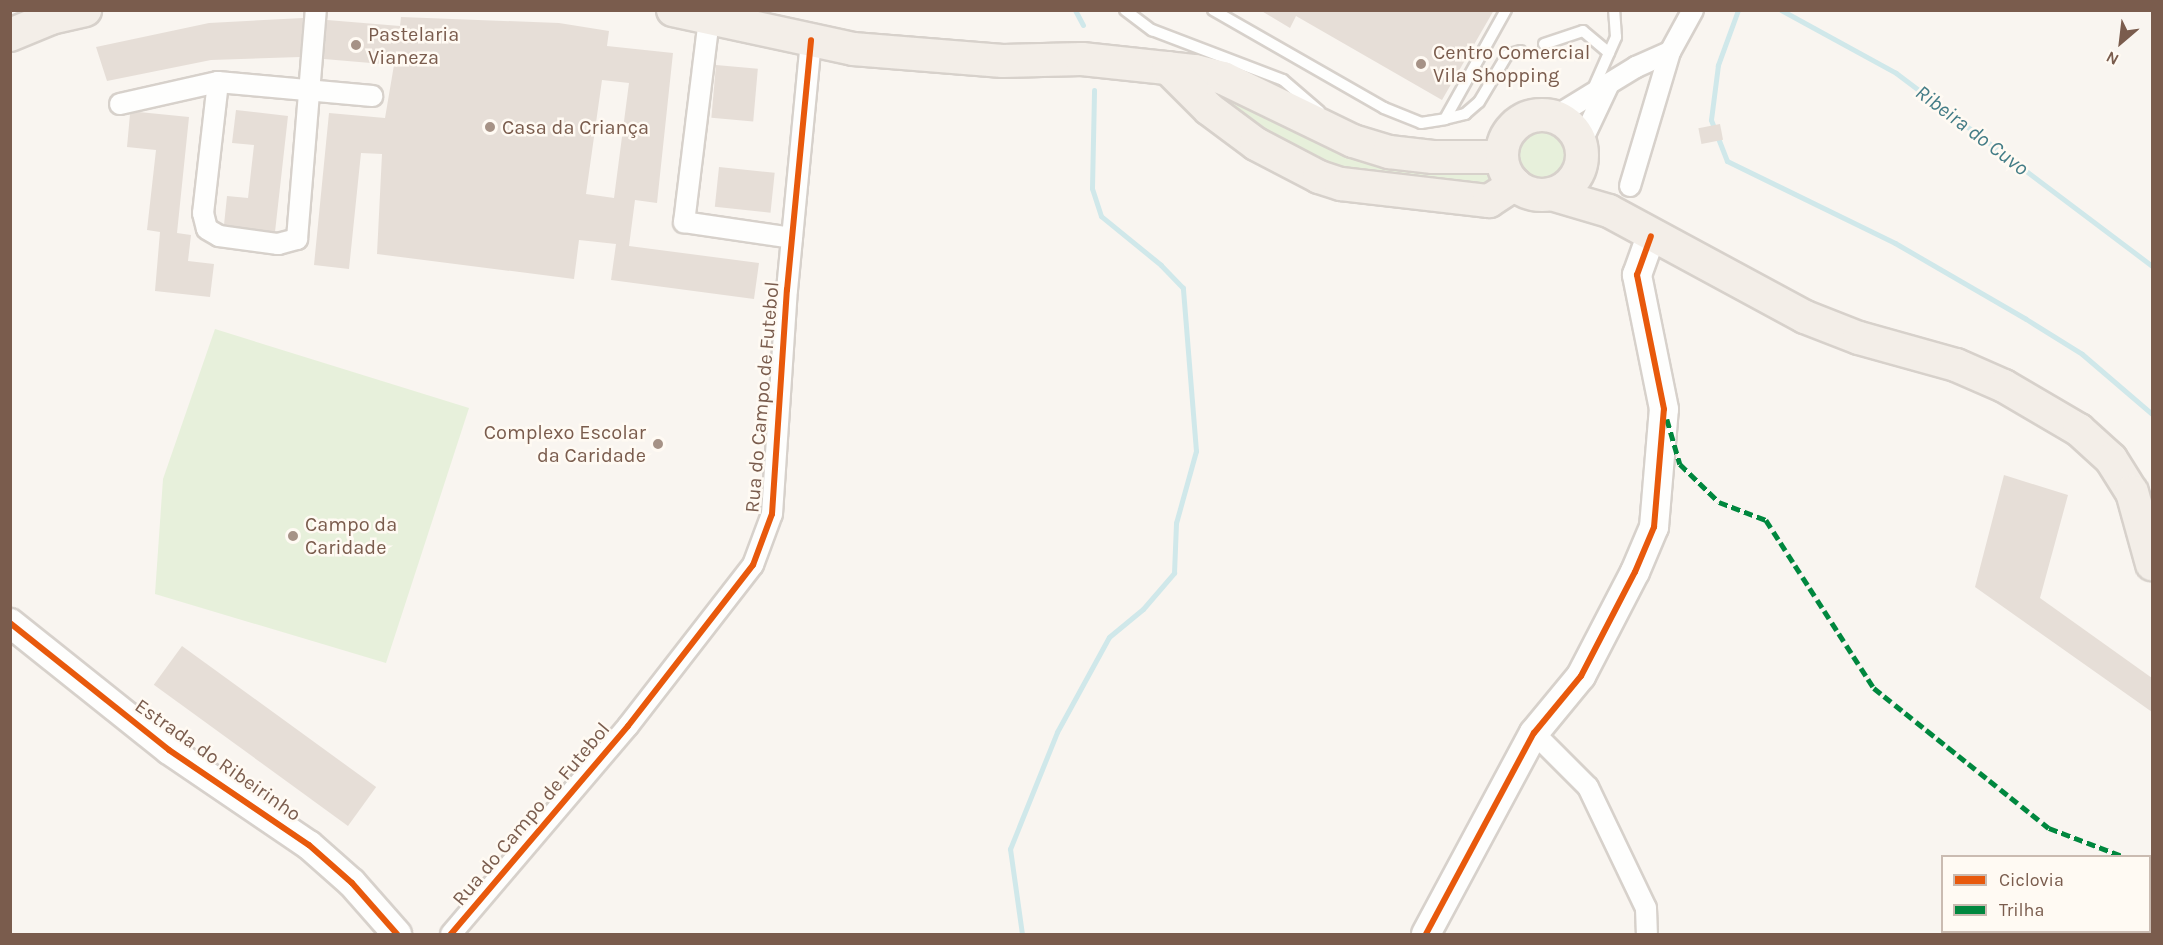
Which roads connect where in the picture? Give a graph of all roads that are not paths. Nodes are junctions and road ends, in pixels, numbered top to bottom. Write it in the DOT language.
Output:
graph roads {
  1 [pos="85,10"];
  2 [pos="316,10"];
  3 [pos="673,10"];
  4 [pos="1125,10"];
  5 [pos="1213,10"];
  6 [pos="1506,10"];
  7 [pos="1614,10"];
  8 [pos="1693,10"];
  9 [pos="1137,16"];
  10 [pos="709,19"];
  11 [pos="10,35"];
  12 [pos="811,40"];
  13 [pos="1544,44"];
  14 [pos="1520,51"];
  15 [pos="1670,52"];
  16 [pos="1609,53"];
  17 [pos="1168,68"];
  18 [pos="218,82"];
  19 [pos="1608,86"];
  20 [pos="310,88"];
  21 [pos="372,96"];
  22 [pos="1589,97"];
  23 [pos="120,104"];
  24 [pos="1556,116"];
  25 [pos="1445,119"];
  26 [pos="1353,141"];
  27 [pos="1581,152"];
  28 [pos="1501,157"];
  29 [pos="1515,184"];
  30 [pos="1630,186"];
  31 [pos="1551,194"];
  32 [pos="1609,212"];
  33 [pos="1652,236"];
  34 [pos="792,238"];
  35 [pos="2152,564"];
  36 [pos="10,623"];
  37 [pos="1534,733"];
  38 [pos="396,934"];
  39 [pos="451,934"];
  40 [pos="1426,934"];
  41 [pos="1647,934"];
  1 -- 11 [label="main road"];
  2 -- 20 [label="street"];
  3 -- 10 [label="main road"];
  4 -- 9 [label="lane"];
  5 -- 25 [label="lane"];
  6 -- 25 [label="lane"];
  7 -- 16 [label="lane"];
  8 -- 15 [label="street"];
  9 -- 26 [label="lane"];
  10 -- 12 [label="main road"];
  10 -- 34 [label="street"];
  12 -- 17 [label="main road"];
  12 -- 34 [label="street, Rua do Campo de Futebol"];
  13 -- 16 [label="lane"];
  14 -- 25 [label="lane"];
  15 -- 19 [label="street"];
  15 -- 30 [label="street"];
  16 -- 22 [label="lane"];
  17 -- 26 [label="main road"];
  17 -- 29 [label="main road"];
  18 -- 20 [label="street"];
  18 -- 20 [label="street"];
  18 -- 23 [label="street"];
  19 -- 22 [label="street"];
  19 -- 27 [label="street"];
  20 -- 21 [label="street"];
  22 -- 24 [label="street"];
  24 -- 27 [label="main road"];
  24 -- 28 [label="main road"];
  26 -- 28 [label="main road"];
  27 -- 31 [label="main road"];
  27 -- 32 [label="main road"];
  28 -- 29 [label="main road"];
  29 -- 31 [label="main road"];
  31 -- 32 [label="main road"];
  32 -- 33 [label="main road"];
  33 -- 35 [label="main road"];
  33 -- 37 [label="street"];
  34 -- 39 [label="street, Rua do Campo de Futebol"];
  36 -- 38 [label="street, Estrada do Ribeirinho"];
  37 -- 40 [label="street"];
  37 -- 41 [label="street"];
}
